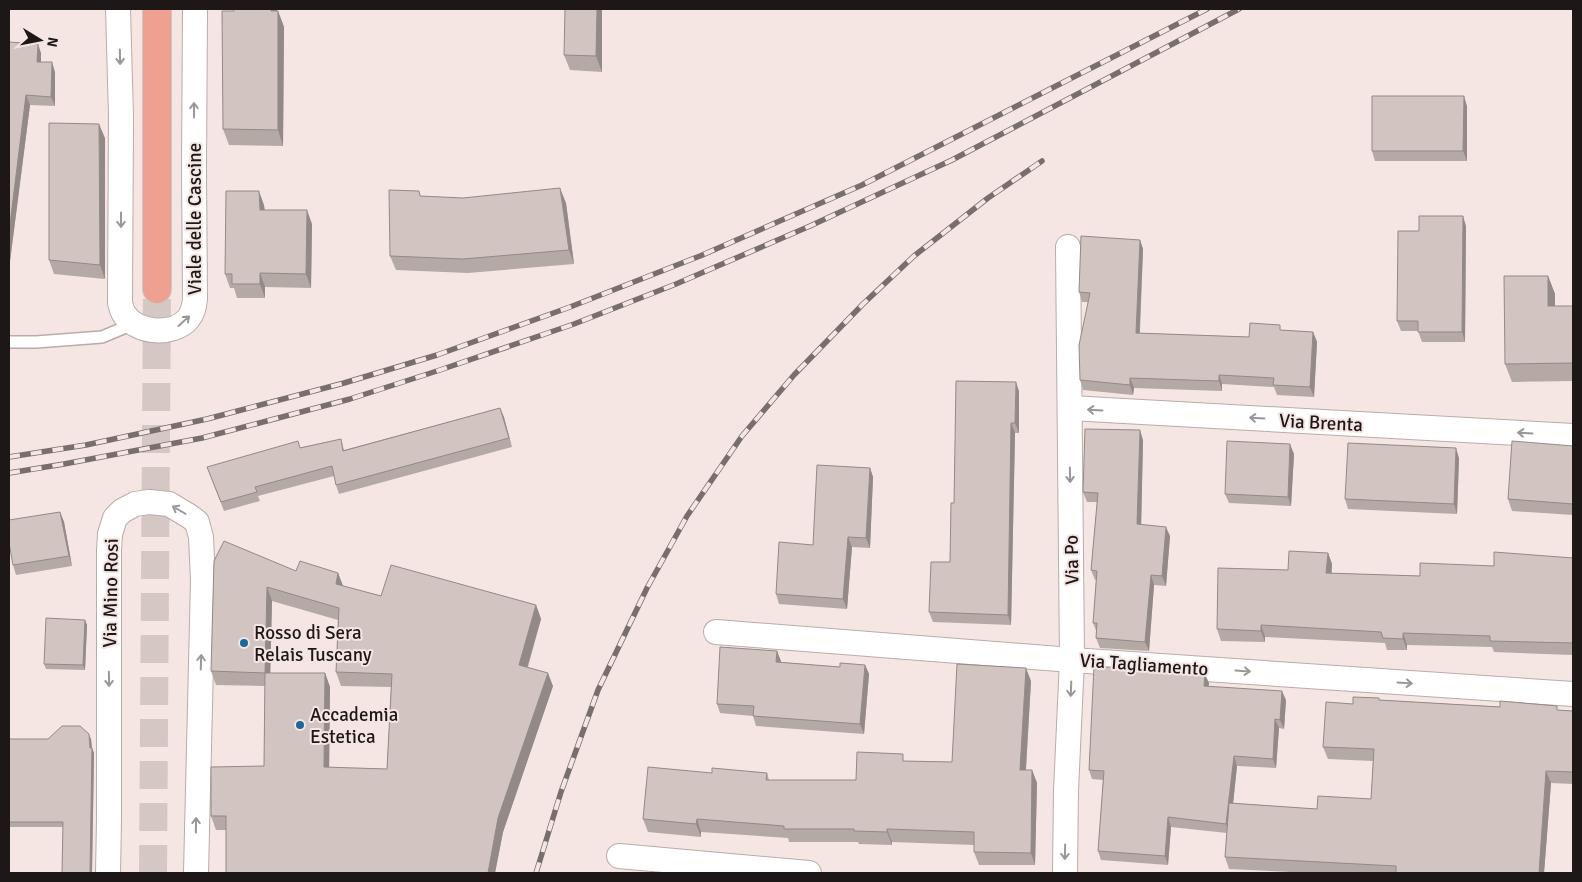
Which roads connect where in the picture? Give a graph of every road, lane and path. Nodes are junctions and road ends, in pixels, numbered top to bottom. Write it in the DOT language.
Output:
graph roads {
  1 [pos="118,9"];
  2 [pos="157,9"];
  3 [pos="194,9"];
  4 [pos="1068,247"];
  5 [pos="157,289"];
  6 [pos="133,324"];
  7 [pos="9,342"];
  8 [pos="1070,408"];
  9 [pos="1573,436"];
  10 [pos="716,632"];
  11 [pos="1072,660"];
  12 [pos="1573,694"];
  13 [pos="619,856"];
  14 [pos="108,873"];
  15 [pos="196,873"];
  16 [pos="809,873"];
  17 [pos="1065,873"];
  1 -- 6 [label="street, one-way"];
  2 -- 5 [label="main road, Viale delle Cascine"];
  6 -- 3 [label="street, Viale delle Cascine, one-way"];
  4 -- 8 [label="street, Via Po"];
  6 -- 7 [label="lane"];
  9 -- 8 [label="street, Via Brenta, one-way"];
  8 -- 11 [label="street, Via Po, one-way"];
  10 -- 11 [label="street, Via Tagliamento"];
  11 -- 12 [label="street, Via Tagliamento, one-way"];
  11 -- 17 [label="street, Via Po, one-way"];
  13 -- 16 [label="street"];
  15 -- 14 [label="street, Via Mino Rosi, one-way"];
}
